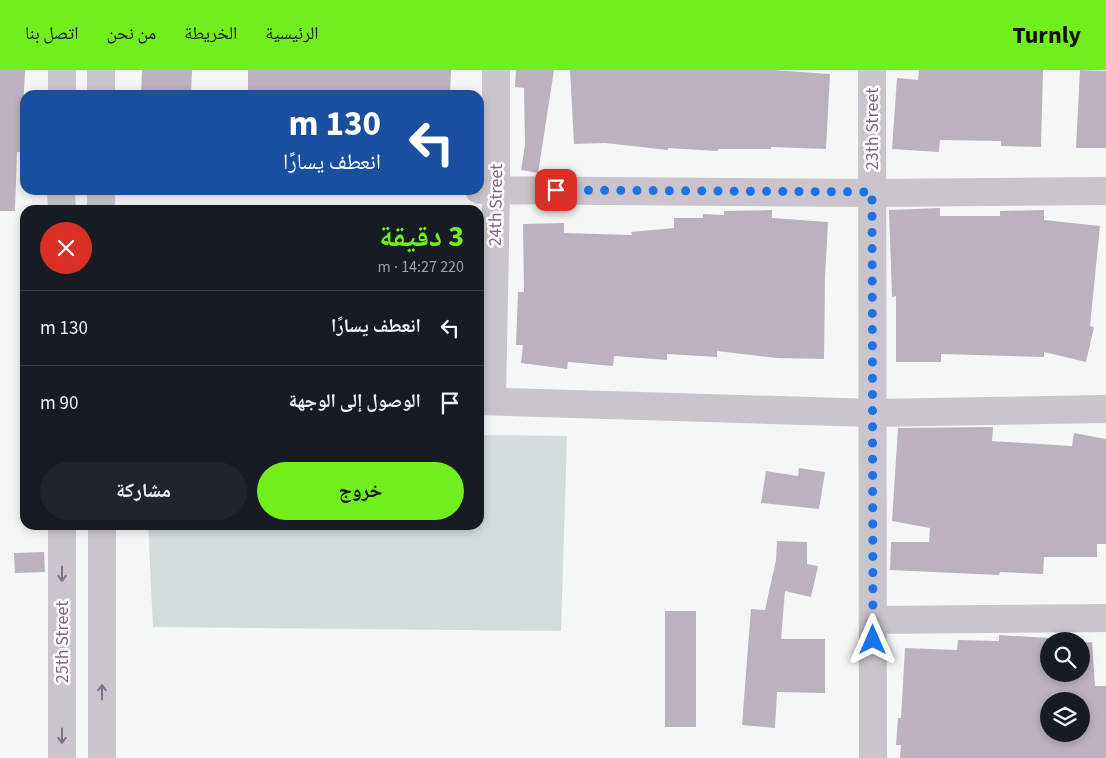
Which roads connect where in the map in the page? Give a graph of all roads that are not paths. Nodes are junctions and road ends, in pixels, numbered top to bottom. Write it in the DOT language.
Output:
graph roads {
  1 [pos="62,70"];
  2 [pos="101,70"];
  3 [pos="496,70"];
  4 [pos="872,70"];
  5 [pos="62,90"];
  6 [pos="101,90"];
  7 [pos="488,190"];
  8 [pos="1106,191"];
  9 [pos="872,192"];
  10 [pos="485,401"];
  11 [pos="1106,408"];
  12 [pos="873,413"];
  13 [pos="62,530"];
  14 [pos="102,530"];
  15 [pos="1106,618"];
  16 [pos="873,620"];
  17 [pos="62,758"];
  18 [pos="102,758"];
  19 [pos="874,758"];
  1 -- 5 [label="street"];
  2 -- 6 [label="street"];
  3 -- 7 [label="street, 24th Street"];
  4 -- 9 [label="street, 23th Street"];
  7 -- 9 [label="street"];
  7 -- 10 [label="street, 24th Street"];
  8 -- 9 [label="street"];
  9 -- 12 [label="street, 23th Street"];
  10 -- 12 [label="street"];
  11 -- 12 [label="street"];
  12 -- 16 [label="street, 23th Street"];
  13 -- 17 [label="street, 25th Street, one-way"];
  18 -- 14 [label="street, one-way"];
  15 -- 16 [label="street"];
  16 -- 19 [label="street, 23th Street"];
}
